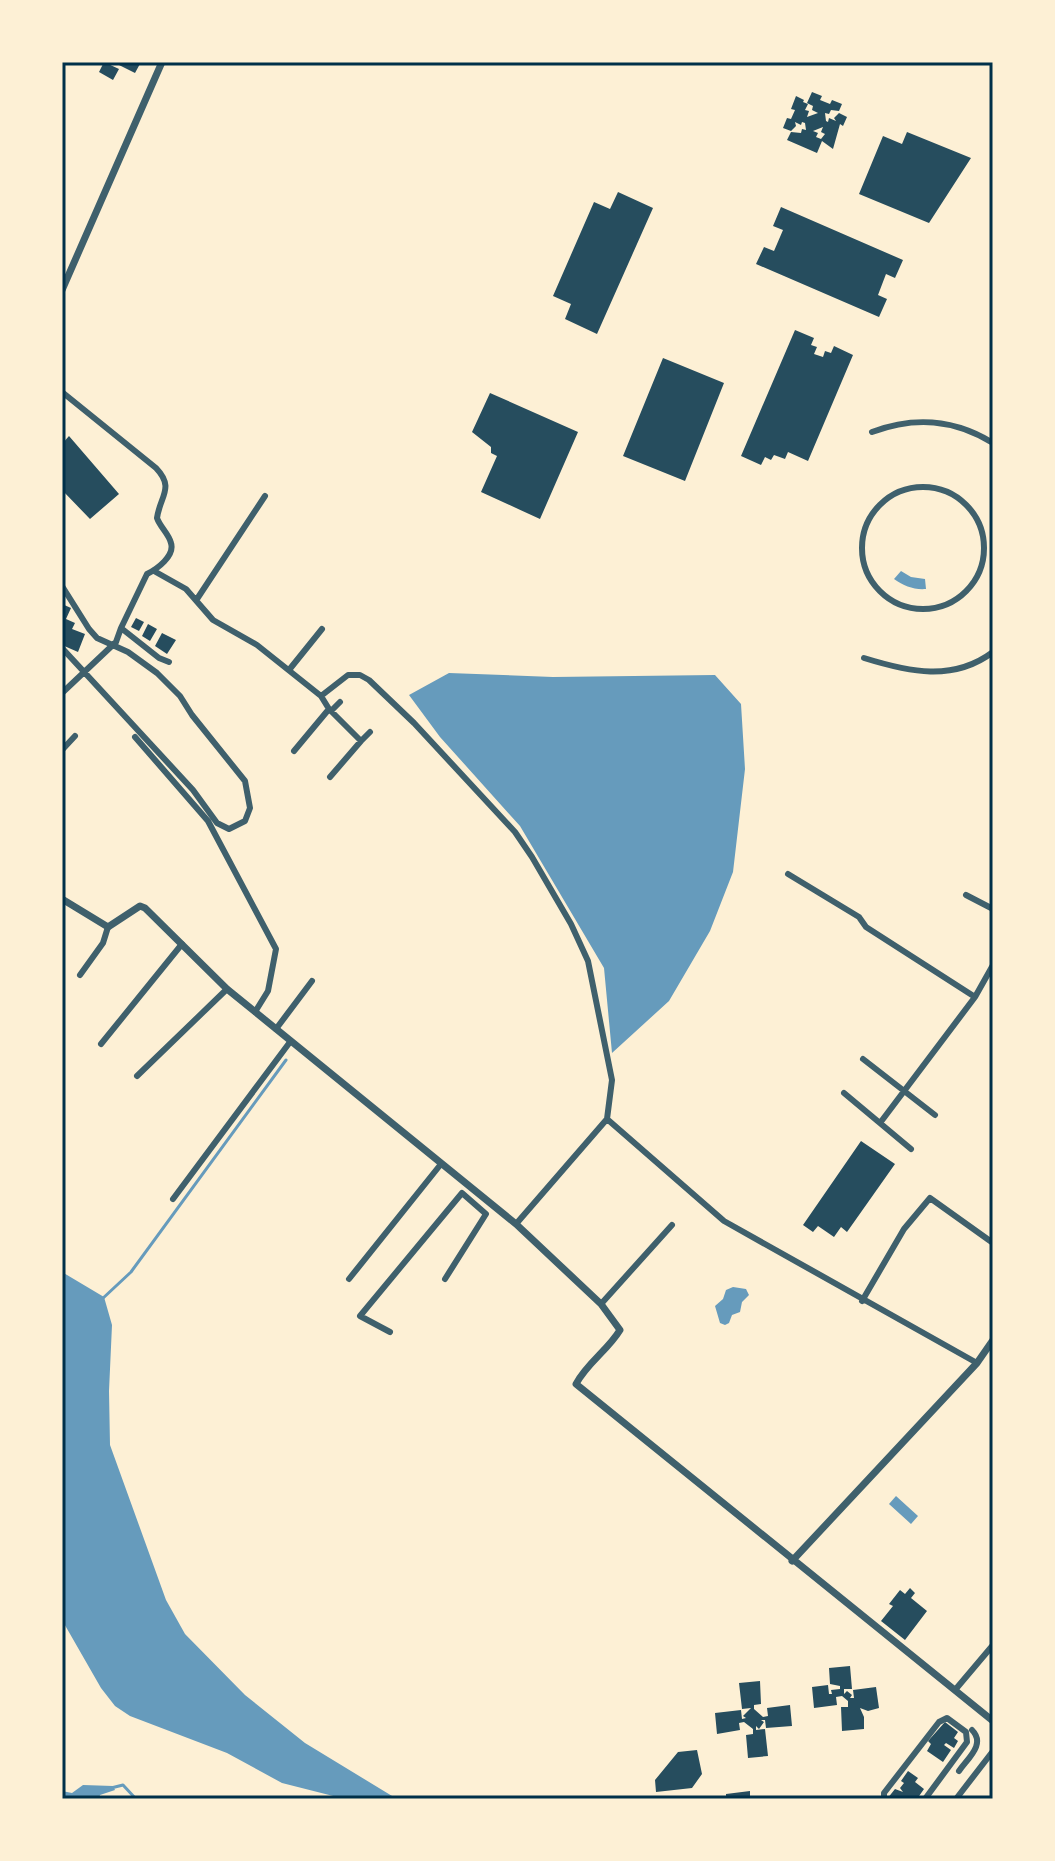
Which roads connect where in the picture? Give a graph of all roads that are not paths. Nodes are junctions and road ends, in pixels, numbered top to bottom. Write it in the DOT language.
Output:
graph roads {
  1 [pos="162,62"];
  2 [pos="62,290"];
  3 [pos="62,392"];
  4 [pos="872,432"];
  5 [pos="993,443"];
  6 [pos="265,496"];
  7 [pos="985,553"];
  8 [pos="993,554"];
  9 [pos="154,571"];
  10 [pos="62,586"];
  11 [pos="197,599"];
  12 [pos="121,628"];
  13 [pos="322,629"];
  14 [pos="112,645"];
  15 [pos="62,648"];
  16 [pos="993,652"];
  17 [pos="864,658"];
  18 [pos="169,662"];
  19 [pos="289,670"];
  20 [pos="84,671"];
  21 [pos="62,693"];
  22 [pos="321,696"];
  23 [pos="340,702"];
  24 [pos="330,710"];
  25 [pos="370,732"];
  26 [pos="75,736"];
  27 [pos="135,737"];
  28 [pos="361,741"];
  29 [pos="62,750"];
  30 [pos="294,751"];
  31 [pos="330,777"];
  32 [pos="788,874"];
  33 [pos="966,895"];
  34 [pos="62,899"];
  35 [pos="993,909"];
  36 [pos="108,927"];
  37 [pos="182,944"];
  38 [pos="993,965"];
  39 [pos="80,975"];
  40 [pos="312,981"];
  41 [pos="227,989"];
  42 [pos="975,997"];
  43 [pos="255,1012"];
  44 [pos="276,1029"];
  45 [pos="290,1042"];
  46 [pos="101,1044"];
  47 [pos="863,1059"];
  48 [pos="137,1076"];
  49 [pos="904,1091"];
  50 [pos="844,1093"];
  51 [pos="935,1115"];
  52 [pos="607,1119"];
  53 [pos="880,1123"];
  54 [pos="911,1149"];
  55 [pos="441,1164"];
  56 [pos="481,1196"];
  57 [pos="173,1199"];
  58 [pos="474,1204"];
  59 [pos="516,1224"];
  60 [pos="672,1225"];
  61 [pos="993,1243"];
  62 [pos="349,1279"];
  63 [pos="445,1279"];
  64 [pos="862,1301"];
  65 [pos="601,1304"];
  66 [pos="390,1332"];
  67 [pos="993,1340"];
  68 [pos="977,1363"];
  69 [pos="792,1561"];
  70 [pos="993,1645"];
  71 [pos="955,1690"];
  72 [pos="992,1718"];
  73 [pos="972,1730"];
  74 [pos="993,1751"];
  75 [pos="950,1765"];
  76 [pos="959,1771"];
  77 [pos="971,1779"];
  78 [pos="928,1798"];
  79 [pos="884,1799"];
  80 [pos="956,1799"];
  1 -- 2 [label="street"];
  3 -- 9 [label="street"];
  4 -- 5 [label="street"];
  6 -- 11 [label="street"];
  7 -- 7 [label="street"];
  7 -- 8 [label="street"];
  9 -- 11 [label="street"];
  9 -- 12 [label="street"];
  10 -- 14 [label="street"];
  11 -- 19 [label="street"];
  12 -- 14 [label="street"];
  12 -- 18 [label="street"];
  13 -- 19 [label="street"];
  14 -- 20 [label="street"];
  14 -- 20 [label="street"];
  15 -- 20 [label="street"];
  16 -- 17 [label="street"];
  19 -- 22 [label="street"];
  20 -- 21 [label="street"];
  22 -- 24 [label="street"];
  22 -- 52 [label="street"];
  23 -- 24 [label="street"];
  24 -- 28 [label="street"];
  24 -- 30 [label="street"];
  25 -- 28 [label="street"];
  26 -- 29 [label="street"];
  27 -- 43 [label="street"];
  28 -- 31 [label="street"];
  32 -- 42 [label="street"];
  33 -- 35 [label="street"];
  34 -- 36 [label="street"];
  36 -- 37 [label="street"];
  36 -- 39 [label="street"];
  37 -- 41 [label="street"];
  37 -- 46 [label="street"];
  38 -- 42 [label="street"];
  40 -- 44 [label="street"];
  41 -- 43 [label="street"];
  41 -- 48 [label="street"];
  42 -- 49 [label="street"];
  43 -- 44 [label="street"];
  44 -- 45 [label="street"];
  45 -- 55 [label="street"];
  45 -- 57 [label="street"];
  47 -- 49 [label="street"];
  49 -- 51 [label="street"];
  49 -- 53 [label="street"];
  50 -- 53 [label="street"];
  52 -- 59 [label="street"];
  52 -- 64 [label="street"];
  53 -- 54 [label="street"];
  55 -- 56 [label="street"];
  55 -- 62 [label="street"];
  56 -- 58 [label="street"];
  56 -- 59 [label="street"];
  58 -- 63 [label="street"];
  58 -- 66 [label="street"];
  59 -- 65 [label="street"];
  60 -- 65 [label="street"];
  61 -- 64 [label="street"];
  64 -- 68 [label="street"];
  65 -- 69 [label="street"];
  67 -- 68 [label="street"];
  68 -- 69 [label="street"];
  69 -- 71 [label="street"];
  70 -- 71 [label="street"];
  71 -- 72 [label="street"];
  73 -- 76 [label="street"];
  74 -- 77 [label="street"];
  75 -- 76 [label="street"];
  75 -- 78 [label="street"];
  75 -- 79 [label="street"];
  76 -- 77 [label="street"];
  77 -- 80 [label="street"];
}
